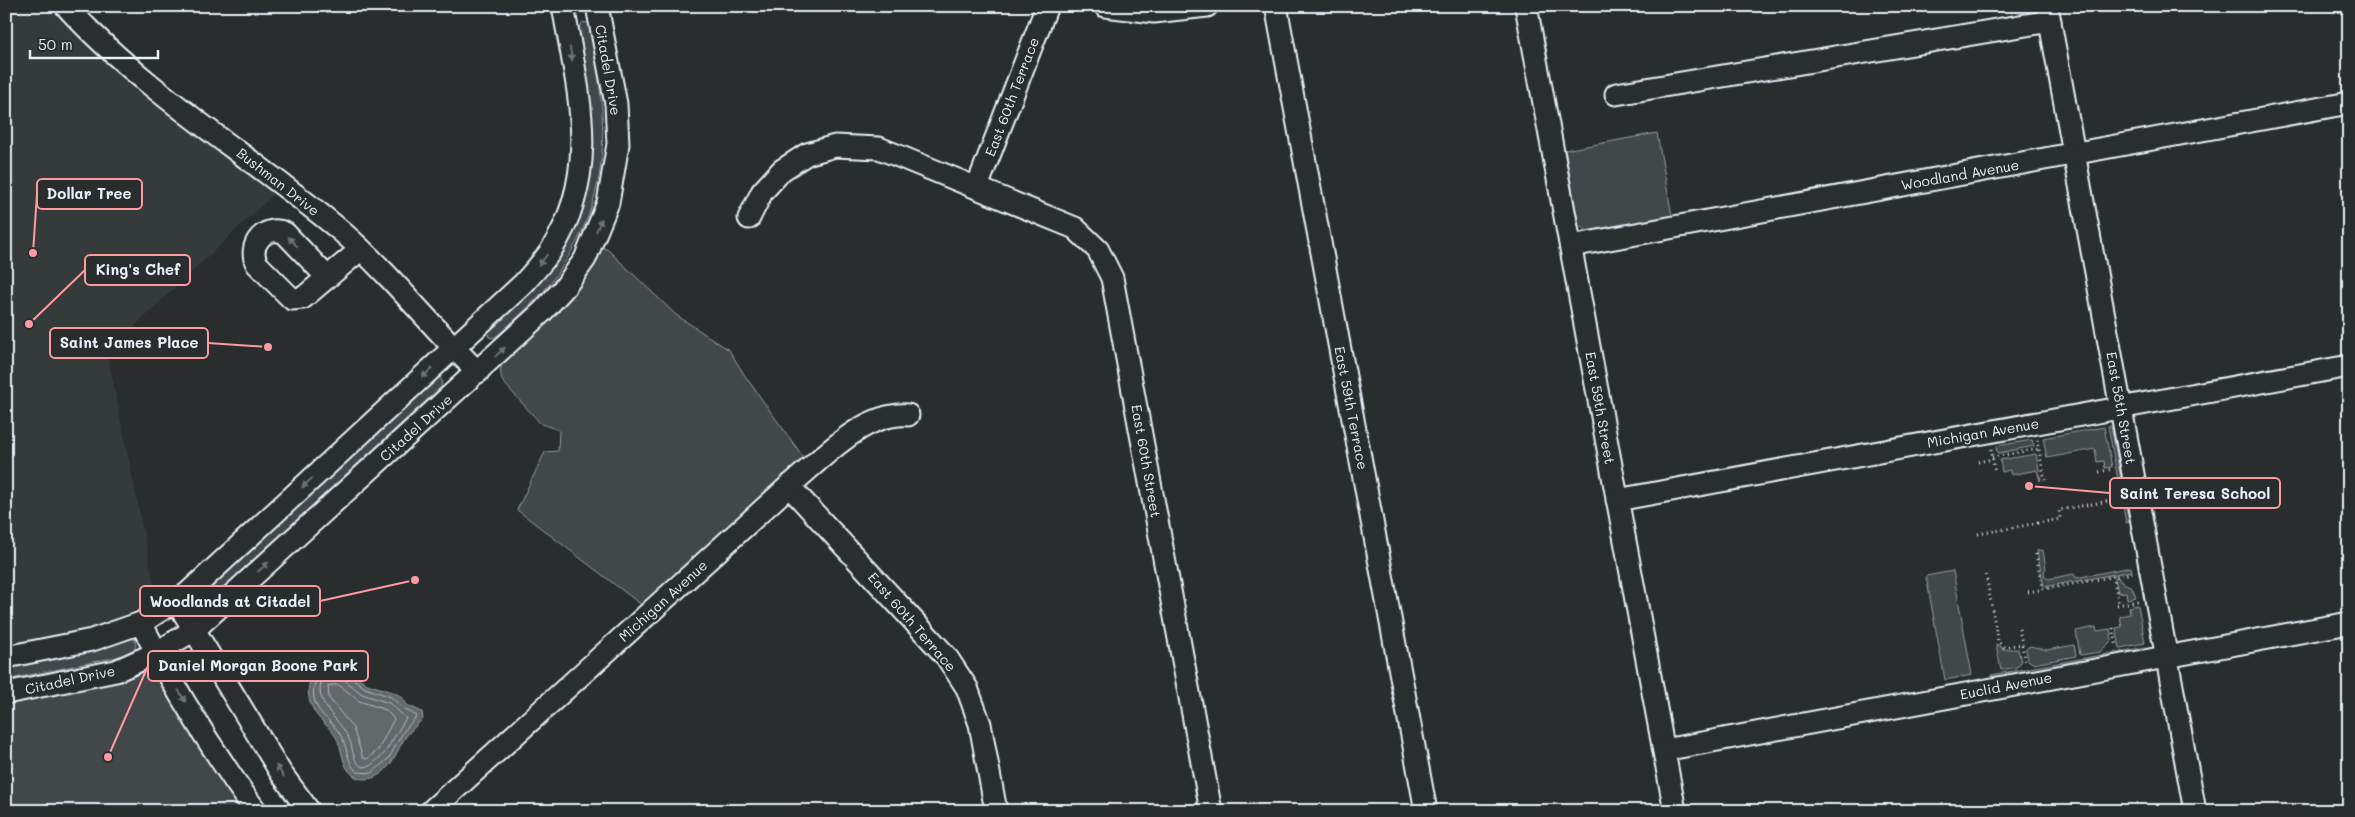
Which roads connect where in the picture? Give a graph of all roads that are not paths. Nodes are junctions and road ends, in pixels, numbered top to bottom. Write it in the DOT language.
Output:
graph roads {
  1 [pos="66,6"];
  2 [pos="563,6"];
  3 [pos="597,6"];
  4 [pos="1047,6"];
  5 [pos="1105,6"];
  6 [pos="1207,6"];
  7 [pos="1276,6"];
  8 [pos="1526,6"];
  9 [pos="2048,14"];
  10 [pos="1616,94"];
  11 [pos="2349,103"];
  12 [pos="2075,154"];
  13 [pos="978,187"];
  14 [pos="749,218"];
  15 [pos="1570,246"];
  16 [pos="360,250"];
  17 [pos="326,277"];
  18 [pos="453,348"];
  19 [pos="2349,366"];
  20 [pos="478,372"];
  21 [pos="2121,408"];
  22 [pos="908,416"];
  23 [pos="789,486"];
  24 [pos="1617,500"];
  25 [pos="176,600"];
  26 [pos="141,623"];
  27 [pos="2349,623"];
  28 [pos="194,630"];
  29 [pos="156,653"];
  30 [pos="2166,656"];
  31 [pos="6,657"];
  32 [pos="6,694"];
  33 [pos="1664,750"];
  34 [pos="256,811"];
  35 [pos="309,811"];
  36 [pos="431,811"];
  37 [pos="996,811"];
  38 [pos="1211,811"];
  39 [pos="1426,811"];
  40 [pos="1675,811"];
  41 [pos="2195,811"];
  1 -- 16 [label="street, Bushman Drive"];
  2 -- 18 [label="street, one-way"];
  20 -- 3 [label="street, Citadel Drive, one-way"];
  4 -- 13 [label="street, East 60th Terrace"];
  5 -- 6 [label="street"];
  7 -- 39 [label="street, East 59th Terrace"];
  8 -- 15 [label="street, East 59th Street"];
  9 -- 10 [label="street"];
  9 -- 12 [label="street, East 58th Street"];
  11 -- 12 [label="street, Woodland Avenue"];
  12 -- 15 [label="street, Woodland Avenue"];
  12 -- 21 [label="street, East 58th Street"];
  13 -- 14 [label="street"];
  13 -- 38 [label="street, East 60th Street"];
  15 -- 24 [label="street, East 59th Street"];
  16 -- 17 [label="street"];
  16 -- 18 [label="street, Bushman Drive"];
  18 -- 20 [label="street, Bushman Drive"];
  18 -- 25 [label="street, one-way"];
  19 -- 21 [label="street, Michigan Avenue"];
  28 -- 20 [label="street, Citadel Drive, one-way"];
  21 -- 24 [label="street, Michigan Avenue"];
  21 -- 30 [label="street, East 58th Street"];
  22 -- 23 [label="street, Michigan Avenue"];
  23 -- 36 [label="street, Michigan Avenue"];
  23 -- 37 [label="street, East 60th Terrace"];
  24 -- 33 [label="street, East 59th Street"];
  25 -- 26 [label="street"];
  25 -- 28 [label="street"];
  26 -- 29 [label="street"];
  26 -- 31 [label="street"];
  27 -- 30 [label="street, Euclid Avenue"];
  28 -- 29 [label="street, Citadel Drive"];
  35 -- 28 [label="street, one-way"];
  29 -- 32 [label="street, Citadel Drive"];
  29 -- 34 [label="street, one-way"];
  30 -- 33 [label="street, Euclid Avenue"];
  30 -- 41 [label="street, East 58th Street"];
  33 -- 40 [label="street, East 59th Street"];
}
